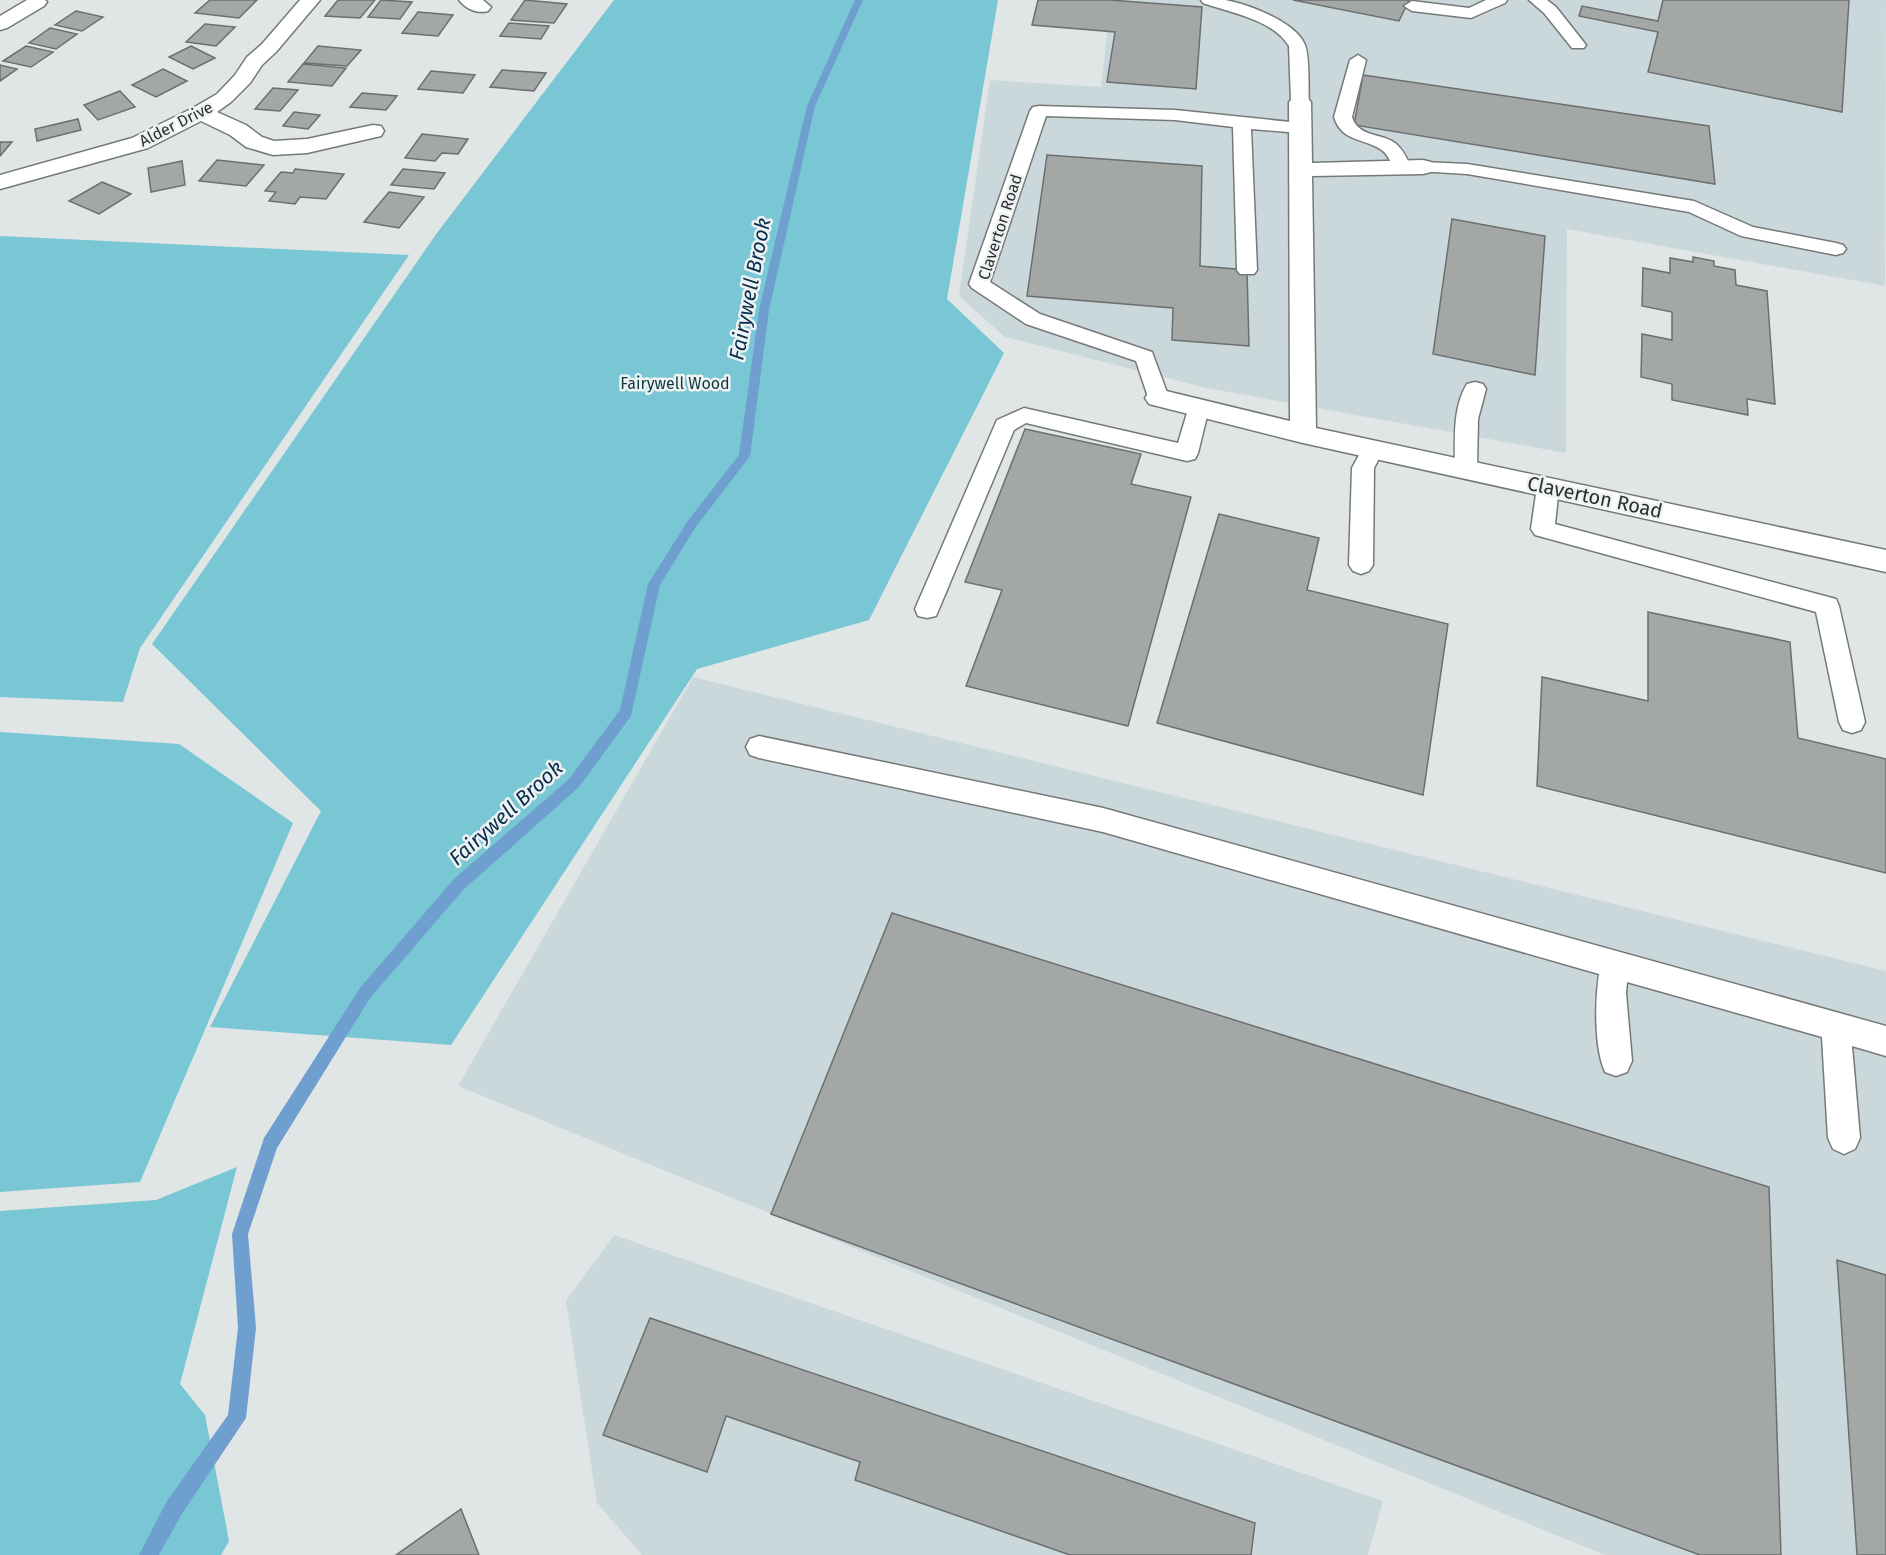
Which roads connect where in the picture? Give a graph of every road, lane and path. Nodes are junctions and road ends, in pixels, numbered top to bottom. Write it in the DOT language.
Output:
graph roads {
  1 [pos="310,0"];
  2 [pos="1209,0"];
  3 [pos="1499,0"];
  4 [pos="1537,0"];
  5 [pos="38,2"];
  6 [pos="1412,6"];
  7 [pos="3,19"];
  8 [pos="1578,45"];
  9 [pos="1358,60"];
  10 [pos="1300,102"];
  11 [pos="201,113"];
  12 [pos="1242,123"];
  13 [pos="1300,128"];
  14 [pos="373,131"];
  15 [pos="343,139"];
  16 [pos="353,159"];
  17 [pos="1412,167"];
  18 [pos="1301,170"];
  19 [pos="0,182"];
  20 [pos="1836,249"];
  21 [pos="1247,270"];
  22 [pos="1475,389"];
  23 [pos="1158,398"];
  24 [pos="1198,408"];
  25 [pos="1303,434"];
  26 [pos="1373,449"];
  27 [pos="1466,469"];
  28 [pos="1548,487"];
  29 [pos="1886,561"];
  30 [pos="1360,565"];
  31 [pos="927,609"];
  32 [pos="1852,722"];
  33 [pos="759,747"];
  34 [pos="1615,964"];
  35 [pos="1838,1027"];
  36 [pos="1886,1041"];
  37 [pos="1616,1061"];
  38 [pos="1844,1138"];
  1 -- 11 [label="street, Alder Drive"];
  2 -- 10 [label="lane"];
  3 -- 6 [label="lane"];
  4 -- 8 [label="lane"];
  5 -- 7 [label="street"];
  9 -- 17 [label="lane"];
  10 -- 13 [label="street"];
  11 -- 15 [label="street"];
  11 -- 19 [label="street, Alder Drive"];
  12 -- 13 [label="lane"];
  12 -- 21 [label="lane"];
  12 -- 23 [label="lane, Claverton Road"];
  13 -- 18 [label="street"];
  14 -- 15 [label="street"];
  15 -- 16 [label="street"];
  17 -- 18 [label="street"];
  17 -- 20 [label="lane"];
  18 -- 25 [label="street"];
  22 -- 27 [label="lane"];
  23 -- 24 [label="street, Claverton Road"];
  24 -- 25 [label="street, Claverton Road"];
  24 -- 31 [label="lane"];
  25 -- 26 [label="street, Claverton Road"];
  26 -- 27 [label="street, Claverton Road"];
  26 -- 30 [label="lane"];
  27 -- 28 [label="street, Claverton Road"];
  28 -- 29 [label="street, Claverton Road"];
  28 -- 32 [label="lane"];
  33 -- 34 [label="lane"];
  34 -- 35 [label="lane"];
  34 -- 37 [label="lane"];
  35 -- 36 [label="lane"];
  35 -- 38 [label="lane"];
}
